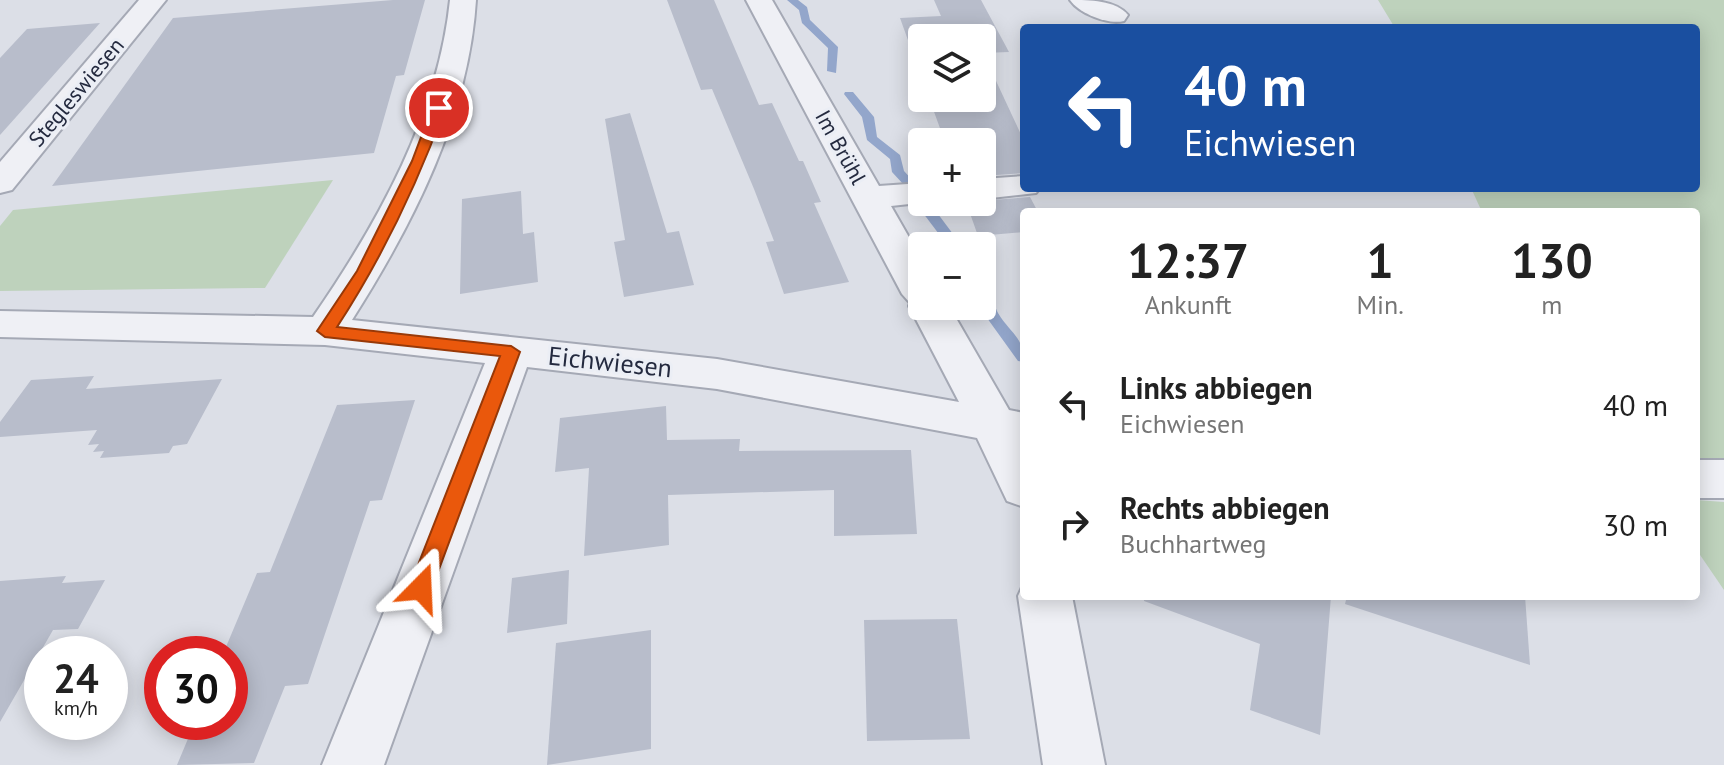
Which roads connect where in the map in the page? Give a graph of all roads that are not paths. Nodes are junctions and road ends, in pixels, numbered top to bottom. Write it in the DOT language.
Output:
graph roads {
  1 [pos="153,0"];
  2 [pos="463,0"];
  3 [pos="759,0"];
  4 [pos="1083,0"];
  5 [pos="1115,15"];
  6 [pos="0,183"];
  7 [pos="1020,186"];
  8 [pos="996,188"];
  9 [pos="908,194"];
  10 [pos="869,197"];
  11 [pos="908,268"];
  12 [pos="938,320"];
  13 [pos="0,324"];
  14 [pos="325,331"];
  15 [pos="511,352"];
  16 [pos="1010,429"];
  17 [pos="1020,471"];
  18 [pos="1700,479"];
  19 [pos="1724,479"];
  20 [pos="1046,600"];
  21 [pos="353,765"];
  22 [pos="1074,765"];
  1 -- 6 [label="street, Stegleswiesen"];
  2 -- 14 [label="street"];
  3 -- 10 [label="street, Im Brühl"];
  4 -- 5 [label="street"];
  7 -- 8 [label="street"];
  9 -- 10 [label="street"];
  10 -- 11 [label="street, Im Brühl"];
  12 -- 16 [label="street"];
  13 -- 14 [label="street, Eichwiesen"];
  14 -- 15 [label="street, Eichwiesen"];
  15 -- 16 [label="street, Eichwiesen"];
  15 -- 21 [label="street"];
  16 -- 17 [label="street"];
  18 -- 19 [label="street"];
  20 -- 22 [label="street"];
}
